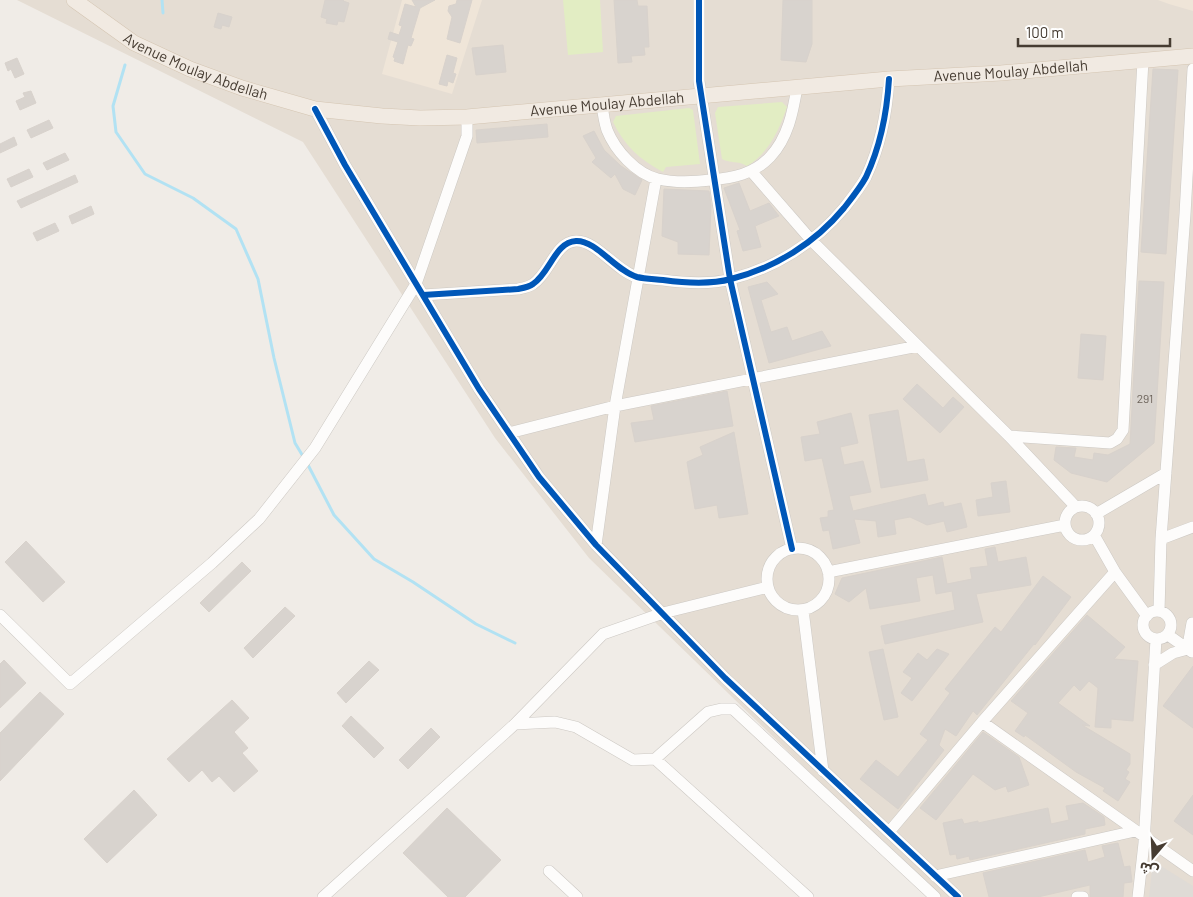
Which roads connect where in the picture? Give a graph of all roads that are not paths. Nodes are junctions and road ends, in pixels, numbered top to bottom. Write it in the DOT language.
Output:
graph roads {
  1 [pos="699,0"];
  2 [pos="75,1"];
  3 [pos="1193,56"];
  4 [pos="1143,60"];
  5 [pos="1193,69"];
  6 [pos="889,79"];
  7 [pos="797,87"];
  8 [pos="701,96"];
  9 [pos="602,104"];
  10 [pos="315,109"];
  11 [pos="466,117"];
  12 [pos="751,171"];
  13 [pos="656,179"];
  14 [pos="714,180"];
  15 [pos="1189,214"];
  16 [pos="812,241"];
  17 [pos="637,277"];
  18 [pos="730,280"];
  19 [pos="416,284"];
  20 [pos="423,296"];
  21 [pos="918,346"];
  22 [pos="752,378"];
  23 [pos="616,406"];
  24 [pos="509,432"];
  25 [pos="1009,436"];
  26 [pos="1166,473"];
  27 [pos="1076,507"];
  28 [pos="1096,514"];
  29 [pos="1065,525"];
  30 [pos="1193,527"];
  31 [pos="1094,535"];
  32 [pos="1161,539"];
  33 [pos="596,545"];
  34 [pos="792,549"];
  35 [pos="828,572"];
  36 [pos="1115,572"];
  37 [pos="768,586"];
  38 [pos="803,610"];
  39 [pos="1159,611"];
  40 [pos="663,613"];
  41 [pos="0,615"];
  42 [pos="1147,616"];
  43 [pos="1192,622"];
  44 [pos="1170,631"];
  45 [pos="1156,640"];
  46 [pos="1191,651"];
  47 [pos="1154,666"];
  48 [pos="982,722"];
  49 [pos="514,724"];
  50 [pos="655,759"];
  51 [pos="823,771"];
  52 [pos="889,832"];
  53 [pos="1140,834"];
  54 [pos="549,871"];
  55 [pos="1193,871"];
  56 [pos="935,876"];
  57 [pos="951,895"];
  58 [pos="323,897"];
  59 [pos="577,897"];
  60 [pos="808,897"];
  61 [pos="935,897"];
  62 [pos="1077,897"];
  63 [pos="1083,897"];
  64 [pos="1138,897"];
  1 -- 8 [label="street"];
  2 -- 10 [label="main road, Avenue Moulay Abdellah"];
  3 -- 4 [label="main road, Avenue Moulay Abdellah"];
  4 -- 6 [label="main road, Avenue Moulay Abdellah"];
  4 -- 25 [label="street"];
  5 -- 15 [label="street"];
  6 -- 7 [label="main road, Avenue Moulay Abdellah"];
  6 -- 16 [label="street"];
  7 -- 8 [label="main road, Avenue Moulay Abdellah"];
  7 -- 12 [label="street"];
  8 -- 9 [label="main road, Avenue Moulay Abdellah"];
  8 -- 14 [label="street"];
  9 -- 11 [label="main road, Avenue Moulay Abdellah"];
  9 -- 13 [label="street"];
  10 -- 11 [label="main road, Avenue Moulay Abdellah"];
  10 -- 19 [label="street"];
  11 -- 19 [label="street"];
  12 -- 14 [label="street"];
  12 -- 16 [label="street"];
  13 -- 14 [label="street"];
  13 -- 17 [label="street"];
  14 -- 18 [label="street"];
  15 -- 26 [label="street"];
  16 -- 18 [label="street"];
  16 -- 21 [label="street"];
  17 -- 18 [label="street"];
  17 -- 20 [label="street"];
  17 -- 23 [label="street"];
  18 -- 22 [label="street"];
  19 -- 20 [label="street"];
  19 -- 41 [label="street"];
  20 -- 24 [label="street"];
  21 -- 22 [label="street"];
  21 -- 25 [label="street"];
  22 -- 23 [label="street"];
  22 -- 34 [label="street"];
  23 -- 24 [label="street"];
  23 -- 33 [label="street"];
  24 -- 33 [label="street"];
  25 -- 27 [label="street"];
  26 -- 28 [label="street"];
  26 -- 32 [label="street"];
  27 -- 28 [label="street"];
  27 -- 29 [label="street"];
  28 -- 31 [label="street"];
  29 -- 31 [label="street"];
  29 -- 35 [label="street"];
  30 -- 32 [label="street"];
  31 -- 36 [label="street"];
  32 -- 39 [label="street"];
  33 -- 40 [label="street"];
  34 -- 35 [label="street"];
  34 -- 37 [label="street"];
  35 -- 38 [label="street"];
  36 -- 42 [label="street"];
  36 -- 48 [label="street"];
  37 -- 38 [label="street"];
  37 -- 40 [label="street"];
  38 -- 51 [label="street"];
  39 -- 42 [label="street"];
  39 -- 44 [label="street"];
  40 -- 49 [label="street"];
  40 -- 51 [label="street"];
  42 -- 45 [label="street"];
  43 -- 44 [label="street"];
  43 -- 46 [label="street"];
  44 -- 45 [label="street"];
  44 -- 46 [label="street"];
  45 -- 47 [label="street"];
  46 -- 47 [label="street"];
  47 -- 53 [label="street"];
  48 -- 52 [label="street"];
  48 -- 53 [label="street"];
  49 -- 50 [label="street"];
  49 -- 58 [label="street"];
  50 -- 60 [label="street"];
  50 -- 61 [label="street"];
  51 -- 52 [label="street"];
  52 -- 56 [label="street"];
  53 -- 55 [label="street"];
  53 -- 56 [label="street"];
  53 -- 64 [label="street"];
  54 -- 59 [label="street"];
  56 -- 57 [label="street"];
  62 -- 63 [label="street"];
}
